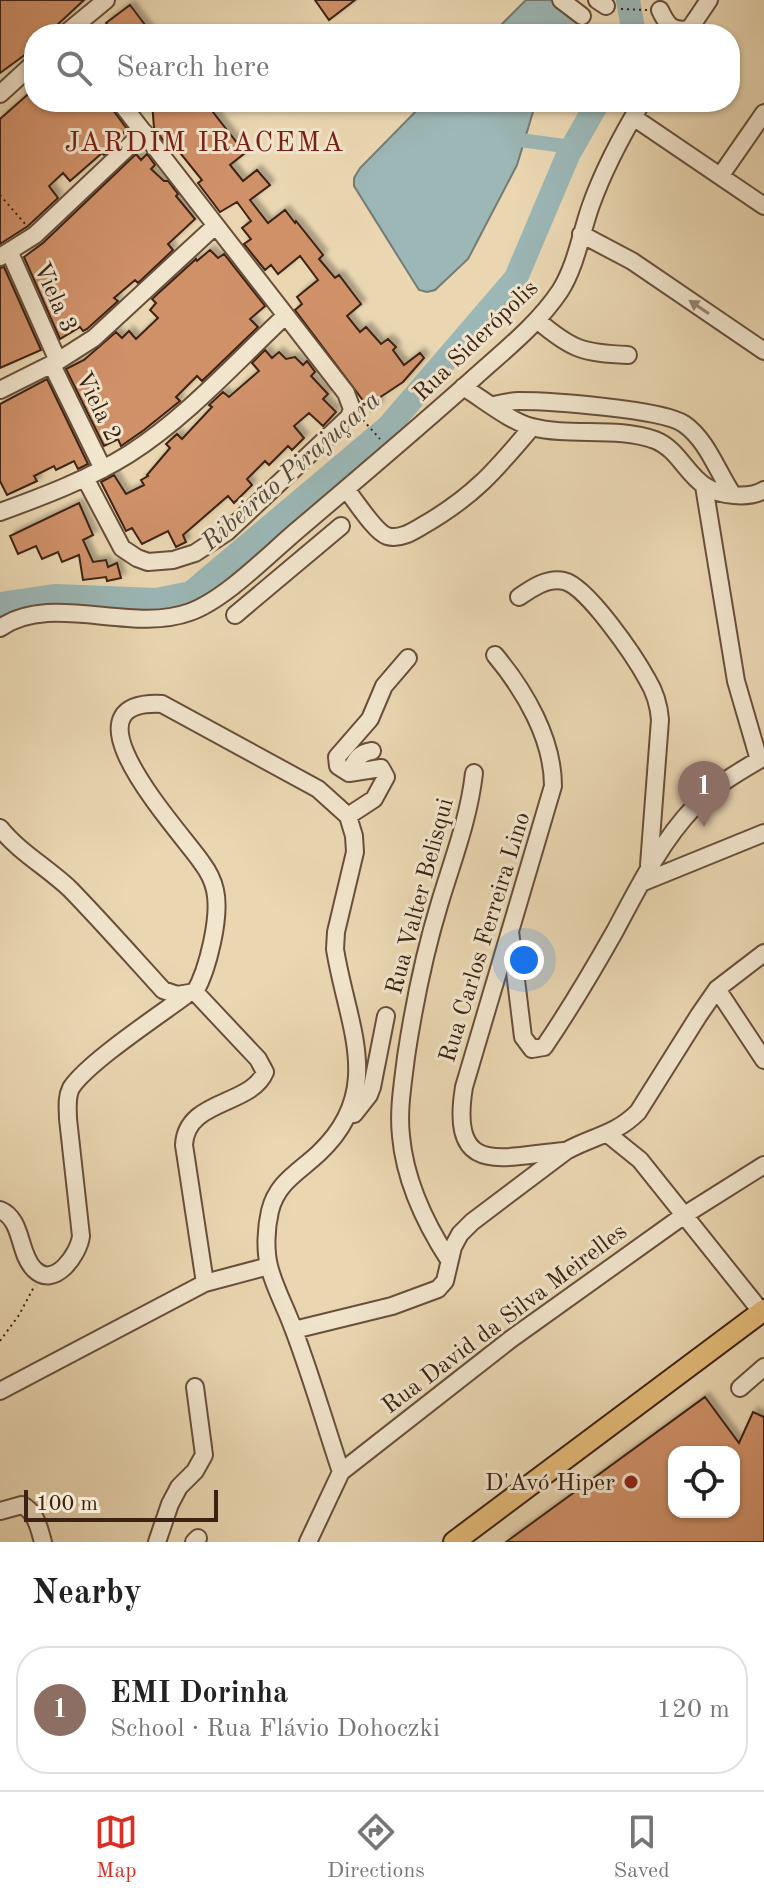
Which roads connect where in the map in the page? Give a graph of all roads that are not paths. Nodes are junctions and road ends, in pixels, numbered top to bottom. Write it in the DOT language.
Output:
graph roads {
  1 [pos="106,0"];
  2 [pos="561,0"];
  3 [pos="709,0"];
  4 [pos="654,7"];
  5 [pos="582,16"];
  6 [pos="78,24"];
  7 [pos="666,24"];
  8 [pos="692,24"];
  9 [pos="24,72"];
  10 [pos="0,94"];
  11 [pos="128,112"];
  12 [pos="636,112"];
  13 [pos="640,112"];
  14 [pos="764,113"];
  15 [pos="144,132"];
  16 [pos="721,175"];
  17 [pos="764,206"];
  18 [pos="215,226"];
  19 [pos="581,234"];
  20 [pos="5,255"];
  21 [pos="285,316"];
  22 [pos="537,320"];
  23 [pos="764,351"];
  24 [pos="628,355"];
  25 [pos="55,363"];
  26 [pos="463,387"];
  27 [pos="0,390"];
  28 [pos="494,405"];
  29 [pos="532,427"];
  30 [pos="103,469"];
  31 [pos="85,478"];
  32 [pos="704,486"];
  33 [pos="346,489"];
  34 [pos="764,490"];
  35 [pos="733,495"];
  36 [pos="0,512"];
  37 [pos="341,526"];
  38 [pos="269,554"];
  39 [pos="290,578"];
  40 [pos="519,597"];
  41 [pos="235,615"];
  42 [pos="0,628"];
  43 [pos="495,655"];
  44 [pos="408,658"];
  45 [pos="372,751"];
  46 [pos="761,759"];
  47 [pos="349,773"];
  48 [pos="474,773"];
  49 [pos="348,816"];
  50 [pos="764,833"];
  51 [pos="4,839"];
  52 [pos="649,867"];
  53 [pos="641,883"];
  54 [pos="510,931"];
  55 [pos="764,953"];
  56 [pos="717,989"];
  57 [pos="190,994"];
  58 [pos="386,1016"];
  59 [pos="764,1060"];
  60 [pos="347,1120"];
  61 [pos="609,1135"];
  62 [pos="566,1151"];
  63 [pos="764,1165"];
  64 [pos="0,1210"];
  65 [pos="683,1216"];
  66 [pos="449,1260"];
  67 [pos="269,1266"];
  68 [pos="205,1283"];
  69 [pos="763,1312"];
  70 [pos="294,1330"];
  71 [pos="764,1367"];
  72 [pos="195,1387"];
  73 [pos="740,1388"];
  74 [pos="0,1391"];
  75 [pos="341,1472"];
  76 [pos="0,1511"];
  77 [pos="43,1542"];
  78 [pos="157,1542"];
  79 [pos="308,1542"];
  80 [pos="454,1542"];
  1 -- 6 [label="street"];
  2 -- 5 [label="street"];
  3 -- 8 [label="street"];
  4 -- 7 [label="street"];
  9 -- 10 [label="street"];
  11 -- 15 [label="street"];
  12 -- 19 [label="street, Rua Siderópolis"];
  13 -- 16 [label="street"];
  14 -- 16 [label="street"];
  15 -- 18 [label="street"];
  15 -- 20 [label="street"];
  16 -- 17 [label="street"];
  18 -- 21 [label="street"];
  18 -- 25 [label="street"];
  19 -- 22 [label="street, Rua Siderópolis"];
  23 -- 19 [label="street, one-way"];
  20 -- 25 [label="street, Viela 3"];
  21 -- 30 [label="street"];
  21 -- 31 [label="street"];
  22 -- 24 [label="street"];
  22 -- 26 [label="street, Rua Siderópolis"];
  25 -- 27 [label="street"];
  25 -- 30 [label="street, Viela 2"];
  26 -- 28 [label="street"];
  26 -- 33 [label="street, Rua Siderópolis"];
  28 -- 29 [label="street"];
  28 -- 35 [label="street"];
  29 -- 32 [label="street"];
  29 -- 33 [label="street"];
  30 -- 31 [label="street"];
  31 -- 36 [label="street"];
  32 -- 35 [label="street"];
  32 -- 46 [label="street"];
  33 -- 38 [label="street, Rua Siderópolis"];
  34 -- 35 [label="street"];
  37 -- 39 [label="street"];
  38 -- 39 [label="street"];
  38 -- 42 [label="street, Rua Siderópolis"];
  39 -- 41 [label="street"];
  40 -- 52 [label="street"];
  43 -- 54 [label="street, Rua Carlos Ferreira Lino"];
  44 -- 47 [label="street"];
  45 -- 47 [label="street"];
  46 -- 52 [label="street"];
  47 -- 49 [label="street"];
  48 -- 66 [label="street, Rua Valter Belisqui"];
  49 -- 57 [label="street"];
  49 -- 60 [label="street"];
  50 -- 53 [label="street"];
  51 -- 57 [label="street"];
  52 -- 53 [label="street"];
  53 -- 54 [label="street"];
  54 -- 62 [label="street, Rua Carlos Ferreira Lino"];
  55 -- 56 [label="street"];
  56 -- 59 [label="street"];
  56 -- 61 [label="street"];
  57 -- 64 [label="street"];
  57 -- 68 [label="street"];
  58 -- 60 [label="street"];
  60 -- 67 [label="street"];
  61 -- 62 [label="street"];
  61 -- 65 [label="street"];
  62 -- 66 [label="street"];
  63 -- 65 [label="street, Rua David da Silva Meirelles"];
  65 -- 69 [label="street"];
  65 -- 75 [label="street, Rua David da Silva Meirelles"];
  66 -- 70 [label="street"];
  67 -- 68 [label="street"];
  67 -- 70 [label="street"];
  68 -- 74 [label="street"];
  69 -- 80 [label="main road"];
  70 -- 75 [label="street"];
  71 -- 73 [label="street"];
  72 -- 78 [label="street"];
  75 -- 79 [label="street, Rua David da Silva Meirelles"];
  76 -- 77 [label="street"];
}
